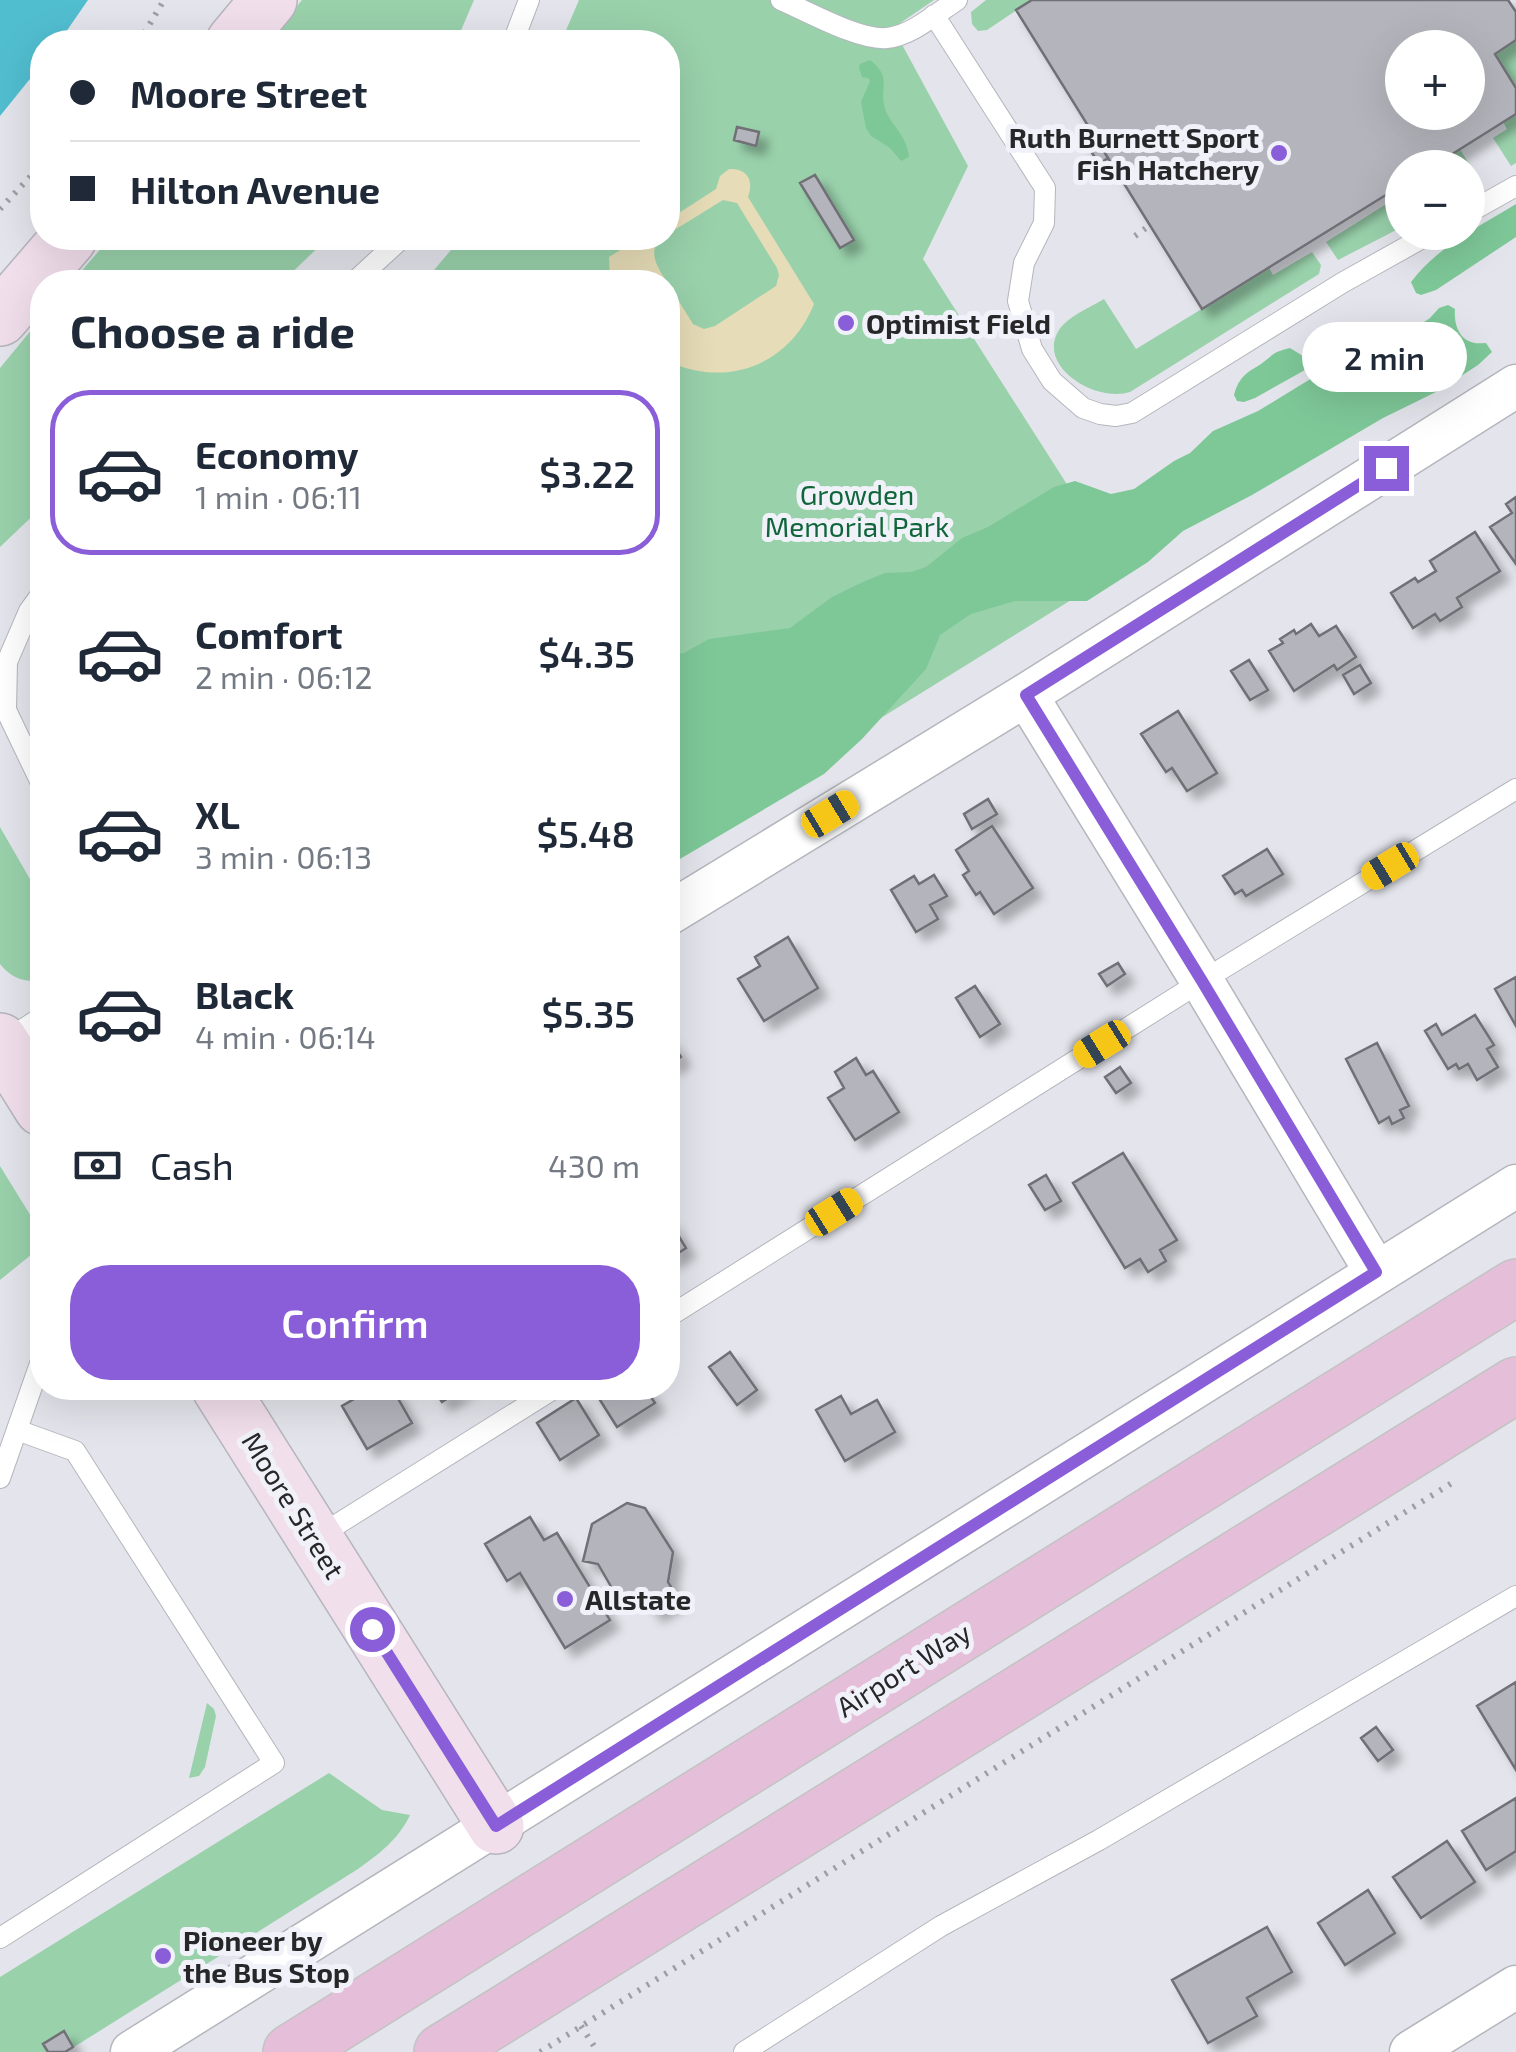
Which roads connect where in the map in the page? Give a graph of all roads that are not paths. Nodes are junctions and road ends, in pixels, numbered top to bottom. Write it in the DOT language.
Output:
graph roads {
  1 [pos="269,0"];
  2 [pos="529,0"];
  3 [pos="781,0"];
  4 [pos="958,0"];
  5 [pos="934,15"];
  6 [pos="244,30"];
  7 [pos="518,30"];
  8 [pos="1516,186"];
  9 [pos="1485,203"];
  10 [pos="58,250"];
  11 [pos="389,250"];
  12 [pos="1400,250"];
  13 [pos="41,270"];
  14 [pos="367,270"];
  15 [pos="30,283"];
  16 [pos="0,318"];
  17 [pos="1516,386"];
  18 [pos="30,610"];
  19 [pos="1026,695"];
  20 [pos="30,761"];
  21 [pos="1516,790"];
  22 [pos="680,907"];
  23 [pos="1202,981"];
  24 [pos="30,1024"];
  25 [pos="1,1042"];
  26 [pos="30,1089"];
  27 [pos="1516,1186"];
  28 [pos="1376,1272"];
  29 [pos="1516,1287"];
  30 [pos="680,1309"];
  31 [pos="1516,1385"];
  32 [pos="30,1394"];
  33 [pos="228,1400"];
  34 [pos="536,1400"];
  35 [pos="18,1430"];
  36 [pos="0,1478"];
  37 [pos="315,1538"];
  38 [pos="1516,1596"];
  39 [pos="496,1826"];
  40 [pos="0,1938"];
  41 [pos="1516,1988"];
  42 [pos="132,2052"];
  43 [pos="291,2052"];
  44 [pos="442,2052"];
  45 [pos="744,2052"];
  46 [pos="1411,2052"];
  1 -- 6 [label="street"];
  2 -- 7 [label="lane"];
  3 -- 5 [label="lane"];
  4 -- 5 [label="lane"];
  5 -- 12 [label="lane"];
  8 -- 9 [label="lane"];
  10 -- 13 [label="street"];
  11 -- 14 [label="lane"];
  15 -- 16 [label="street"];
  17 -- 19 [label="street"];
  18 -- 20 [label="lane"];
  19 -- 22 [label="street"];
  19 -- 23 [label="street"];
  21 -- 23 [label="lane"];
  23 -- 28 [label="street"];
  23 -- 30 [label="lane"];
  24 -- 25 [label="lane"];
  25 -- 26 [label="street"];
  27 -- 28 [label="street"];
  28 -- 39 [label="street"];
  29 -- 43 [label="main road, Airport Way"];
  31 -- 44 [label="main road"];
  32 -- 35 [label="lane"];
  33 -- 37 [label="street, Moore Street"];
  34 -- 37 [label="lane"];
  35 -- 36 [label="lane"];
  35 -- 40 [label="lane"];
  37 -- 39 [label="street, Moore Street"];
  38 -- 45 [label="lane"];
  39 -- 42 [label="street"];
  41 -- 46 [label="street"];
}
